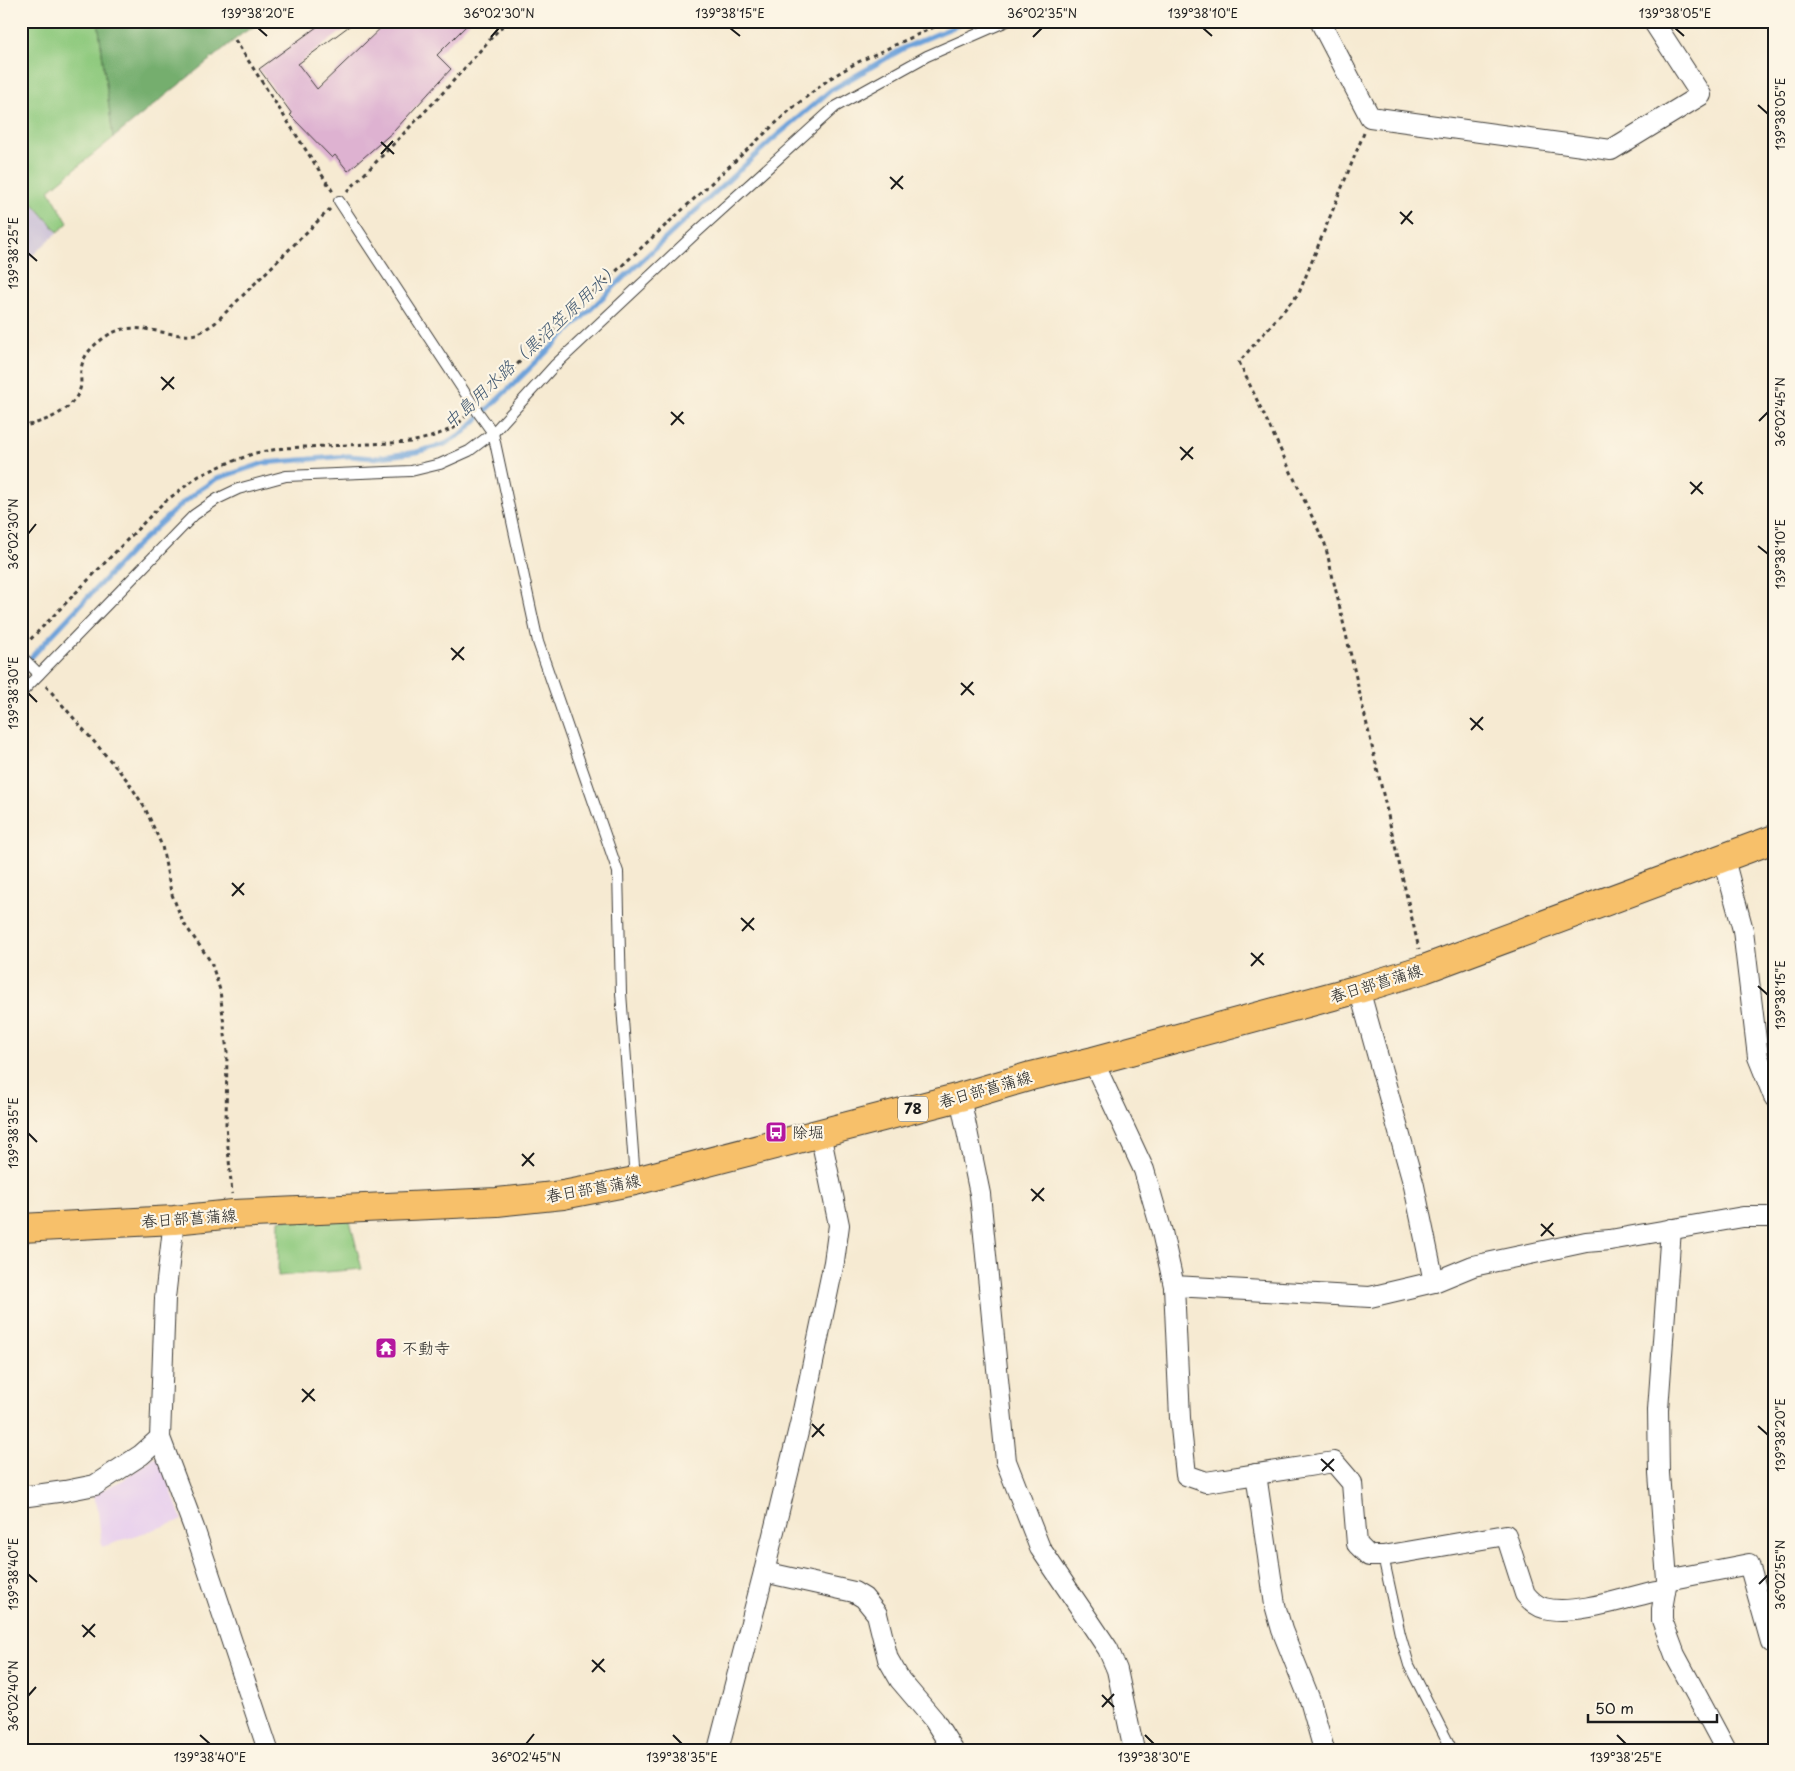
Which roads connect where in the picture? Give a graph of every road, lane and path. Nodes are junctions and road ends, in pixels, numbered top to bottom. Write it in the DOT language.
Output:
graph roads {
  1 [pos="510,21"];
  2 [pos="946,21"];
  3 [pos="1006,21"];
  4 [pos="1320,21"];
  5 [pos="1653,21"];
  6 [pos="235,40"];
  7 [pos="1370,117"];
  8 [pos="339,201"];
  9 [pos="480,406"];
  10 [pos="21,427"];
  11 [pos="492,430"];
  12 [pos="21,656"];
  13 [pos="36,671"];
  14 [pos="21,693"];
  15 [pos="1774,839"];
  16 [pos="1724,859"];
  17 [pos="1424,969"];
  18 [pos="1359,989"];
  19 [pos="1093,1061"];
  20 [pos="960,1096"];
  21 [pos="1774,1097"];
  22 [pos="820,1133"];
  23 [pos="635,1181"];
  24 [pos="233,1214"];
  25 [pos="1774,1217"];
  26 [pos="174,1220"];
  27 [pos="21,1228"];
  28 [pos="1671,1229"];
  29 [pos="1434,1282"];
  30 [pos="1174,1286"];
  31 [pos="160,1438"];
  32 [pos="1256,1474"];
  33 [pos="21,1497"];
  34 [pos="1383,1556"];
  35 [pos="764,1572"];
  36 [pos="1666,1586"];
  37 [pos="1774,1641"];
  38 [pos="268,1750"];
  39 [pos="718,1750"];
  40 [pos="953,1750"];
  41 [pos="1134,1750"];
  42 [pos="1324,1750"];
  43 [pos="1452,1750"];
  44 [pos="1726,1750"];
  1 -- 8 [label="path"];
  2 -- 9 [label="path"];
  3 -- 11 [label="lane"];
  4 -- 7 [label="street"];
  5 -- 7 [label="street"];
  6 -- 8 [label="path"];
  7 -- 17 [label="path"];
  8 -- 9 [label="lane"];
  8 -- 10 [label="path"];
  9 -- 11 [label="lane"];
  11 -- 13 [label="lane"];
  11 -- 23 [label="lane"];
  12 -- 13 [label="lane"];
  13 -- 14 [label="lane"];
  13 -- 24 [label="path"];
  15 -- 16 [label="main road, 春日部菖蒲線 / 78"];
  16 -- 17 [label="main road, 春日部菖蒲線 / 78"];
  16 -- 21 [label="street"];
  17 -- 18 [label="main road, 春日部菖蒲線 / 78"];
  18 -- 19 [label="main road, 春日部菖蒲線 / 78"];
  18 -- 29 [label="street"];
  19 -- 20 [label="main road, 春日部菖蒲線 / 78"];
  19 -- 30 [label="street"];
  20 -- 22 [label="main road, 春日部菖蒲線 / 78"];
  20 -- 41 [label="street"];
  22 -- 23 [label="main road, 春日部菖蒲線 / 78"];
  22 -- 35 [label="street"];
  23 -- 24 [label="main road, 春日部菖蒲線 / 78"];
  24 -- 26 [label="main road, 春日部菖蒲線 / 78"];
  25 -- 28 [label="street"];
  26 -- 27 [label="main road, 春日部菖蒲線 / 78"];
  26 -- 31 [label="street"];
  28 -- 29 [label="street"];
  28 -- 36 [label="street"];
  29 -- 30 [label="street"];
  30 -- 32 [label="street"];
  31 -- 33 [label="street"];
  31 -- 38 [label="street"];
  32 -- 34 [label="street"];
  32 -- 42 [label="street"];
  34 -- 36 [label="street"];
  34 -- 43 [label="lane"];
  35 -- 39 [label="street"];
  35 -- 40 [label="street"];
  36 -- 37 [label="street"];
  36 -- 44 [label="street"];
}
